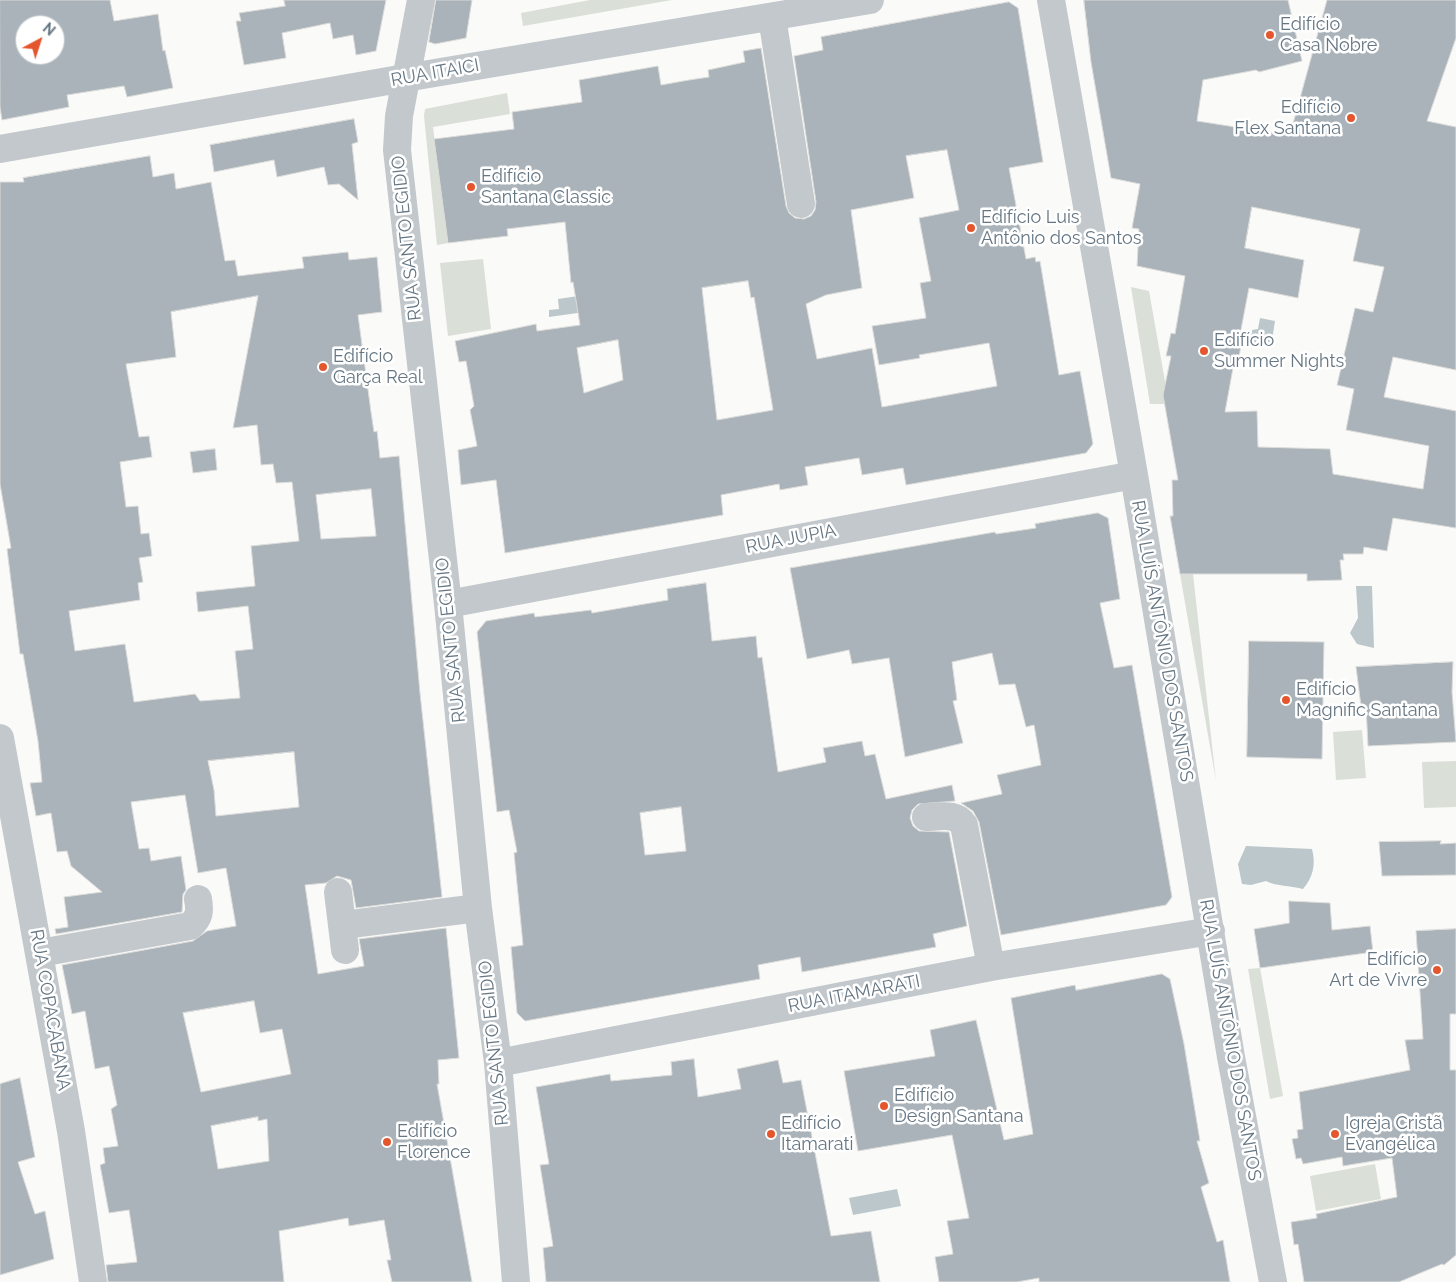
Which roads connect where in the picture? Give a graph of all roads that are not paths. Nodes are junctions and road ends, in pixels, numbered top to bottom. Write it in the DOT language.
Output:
graph roads {
  1 [pos="420,0"];
  2 [pos="870,0"];
  3 [pos="1051,0"];
  4 [pos="772,16"];
  5 [pos="405,78"];
  6 [pos="0,149"];
  7 [pos="801,204"];
  8 [pos="1134,475"];
  9 [pos="448,604"];
  10 [pos="0,738"];
  11 [pos="926,817"];
  12 [pos="338,892"];
  13 [pos="198,899"];
  14 [pos="478,908"];
  15 [pos="1211,931"];
  16 [pos="40,953"];
  17 [pos="991,967"];
  18 [pos="498,1063"];
  19 [pos="93,1282"];
  20 [pos="516,1282"];
  21 [pos="1273,1282"];
  1 -- 5 [label="street, RUA SANTO EGIDIO"];
  2 -- 4 [label="street, RUA ITAICI"];
  3 -- 8 [label="street, RUA LUÍS ANTÔNIO DOS SANTOS"];
  4 -- 5 [label="street, RUA ITAICI"];
  4 -- 7 [label="street"];
  5 -- 6 [label="street, RUA ITAICI"];
  5 -- 9 [label="street, RUA SANTO EGIDIO"];
  8 -- 9 [label="street, RUA JUPIA"];
  8 -- 15 [label="street, RUA LUÍS ANTÔNIO DOS SANTOS"];
  9 -- 14 [label="street, RUA SANTO EGIDIO"];
  10 -- 16 [label="street, RUA COPACABANA"];
  11 -- 17 [label="street"];
  12 -- 14 [label="street"];
  13 -- 16 [label="street"];
  14 -- 18 [label="street, RUA SANTO EGIDIO"];
  15 -- 17 [label="street, RUA ITAMARATI"];
  15 -- 21 [label="street, RUA LUÍS ANTÔNIO DOS SANTOS"];
  16 -- 19 [label="street, RUA COPACABANA"];
  17 -- 18 [label="street, RUA ITAMARATI"];
  18 -- 20 [label="street, RUA SANTO EGIDIO"];
}
